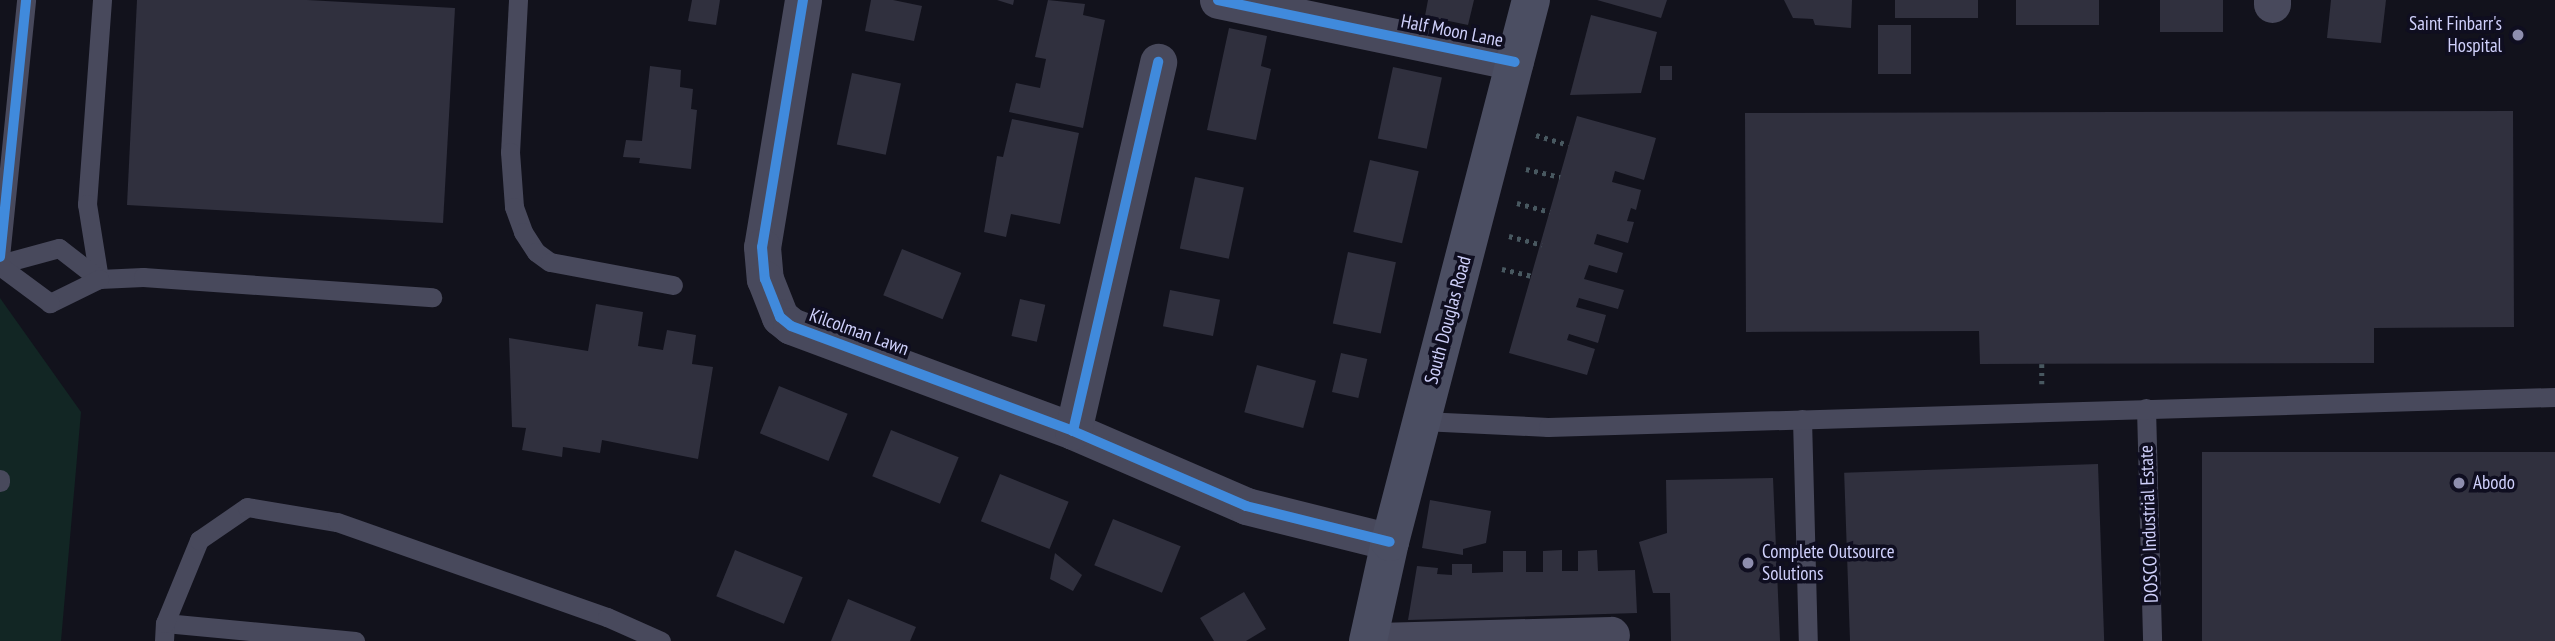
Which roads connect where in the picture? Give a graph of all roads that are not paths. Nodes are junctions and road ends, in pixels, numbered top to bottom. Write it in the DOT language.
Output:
graph roads {
  1 [pos="26,0"];
  2 [pos="102,0"];
  3 [pos="518,0"];
  4 [pos="803,0"];
  5 [pos="1218,0"];
  6 [pos="1531,0"];
  7 [pos="1158,62"];
  8 [pos="1515,62"];
  9 [pos="0,257"];
  10 [pos="0,265"];
  11 [pos="99,279"];
  12 [pos="673,285"];
  13 [pos="432,297"];
  14 [pos="2555,397"];
  15 [pos="2146,408"];
  16 [pos="1802,419"];
  17 [pos="1422,421"];
  18 [pos="1073,430"];
  19 [pos="1390,542"];
  20 [pos="165,632"];
  21 [pos="1611,635"];
  22 [pos="355,641"];
  23 [pos="661,641"];
  24 [pos="1368,641"];
  25 [pos="1377,641"];
  26 [pos="1808,641"];
  27 [pos="2152,641"];
  1 -- 9 [label="lane"];
  2 -- 11 [label="lane"];
  3 -- 12 [label="lane"];
  4 -- 18 [label="street, Kilcolman Lawn"];
  5 -- 8 [label="street, Half Moon Lane"];
  6 -- 8 [label="main road, South Douglas Road"];
  7 -- 18 [label="street"];
  8 -- 17 [label="main road, South Douglas Road"];
  10 -- 11 [label="lane"];
  10 -- 11 [label="lane"];
  11 -- 13 [label="lane"];
  14 -- 15 [label="lane"];
  15 -- 16 [label="lane"];
  15 -- 27 [label="lane, DOSCO Industrial Estate"];
  16 -- 17 [label="lane"];
  16 -- 26 [label="lane"];
  17 -- 19 [label="main road, South Douglas Road"];
  18 -- 19 [label="street, Kilcolman Lawn"];
  19 -- 24 [label="main road, South Douglas Road"];
  20 -- 22 [label="lane"];
  20 -- 23 [label="lane"];
  21 -- 25 [label="street"];
}
